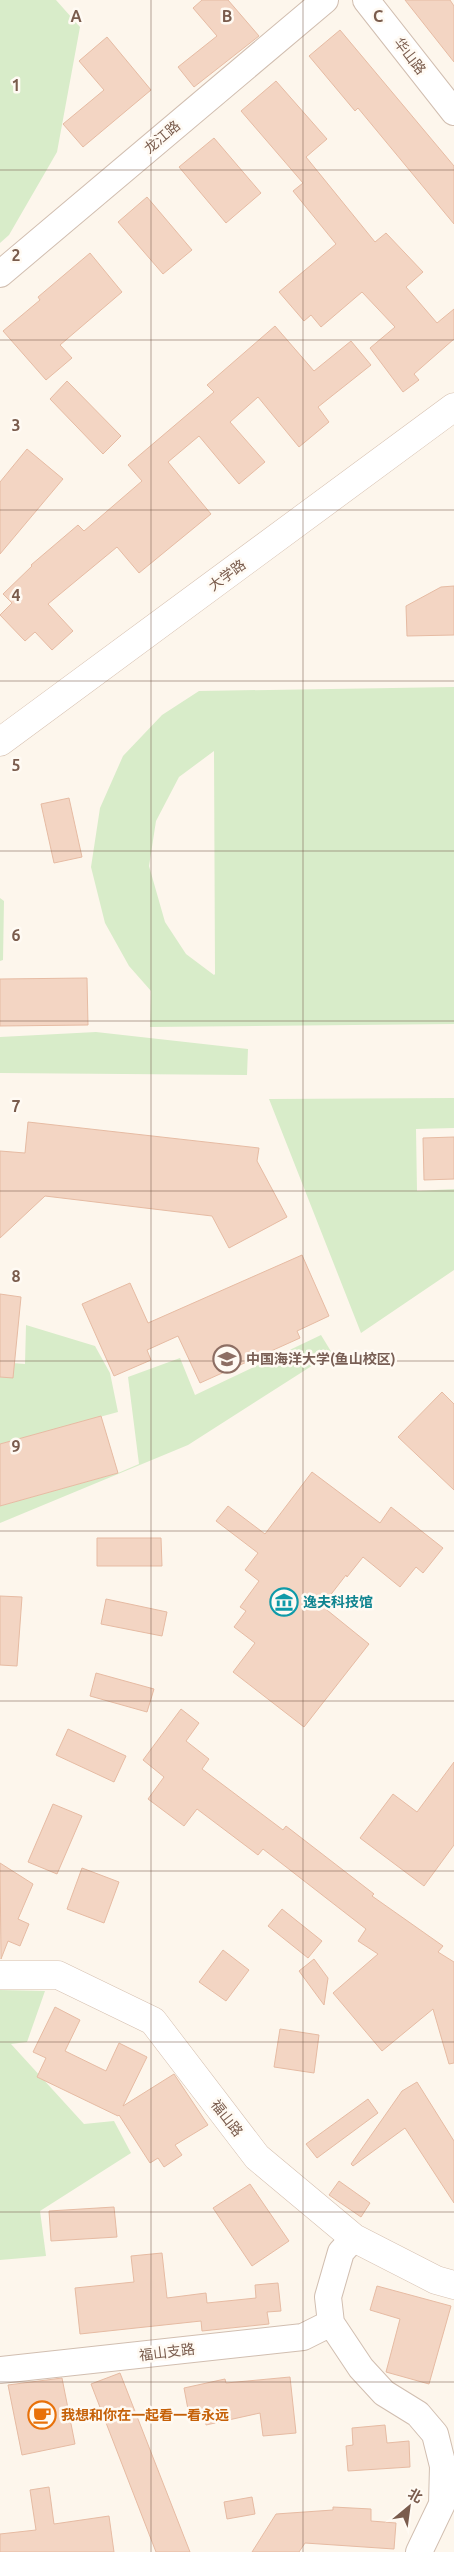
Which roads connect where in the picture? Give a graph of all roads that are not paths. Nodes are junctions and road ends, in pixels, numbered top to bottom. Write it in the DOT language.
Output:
graph roads {
  1 [pos="325,0"];
  2 [pos="366,0"];
  3 [pos="454,112"];
  4 [pos="0,274"];
  5 [pos="454,407"];
  6 [pos="0,742"];
  7 [pos="0,1975"];
  8 [pos="354,2238"];
  9 [pos="454,2285"];
  10 [pos="331,2324"];
  11 [pos="0,2370"];
  12 [pos="419,2552"];
  1 -- 4 [label="street, 龙江路"];
  2 -- 3 [label="street, 华山路"];
  5 -- 6 [label="street, 大学路"];
  7 -- 8 [label="street, 福山路"];
  8 -- 9 [label="street, 福山路"];
  8 -- 10 [label="street"];
  10 -- 11 [label="street, 福山支路"];
  10 -- 12 [label="street"];
}
